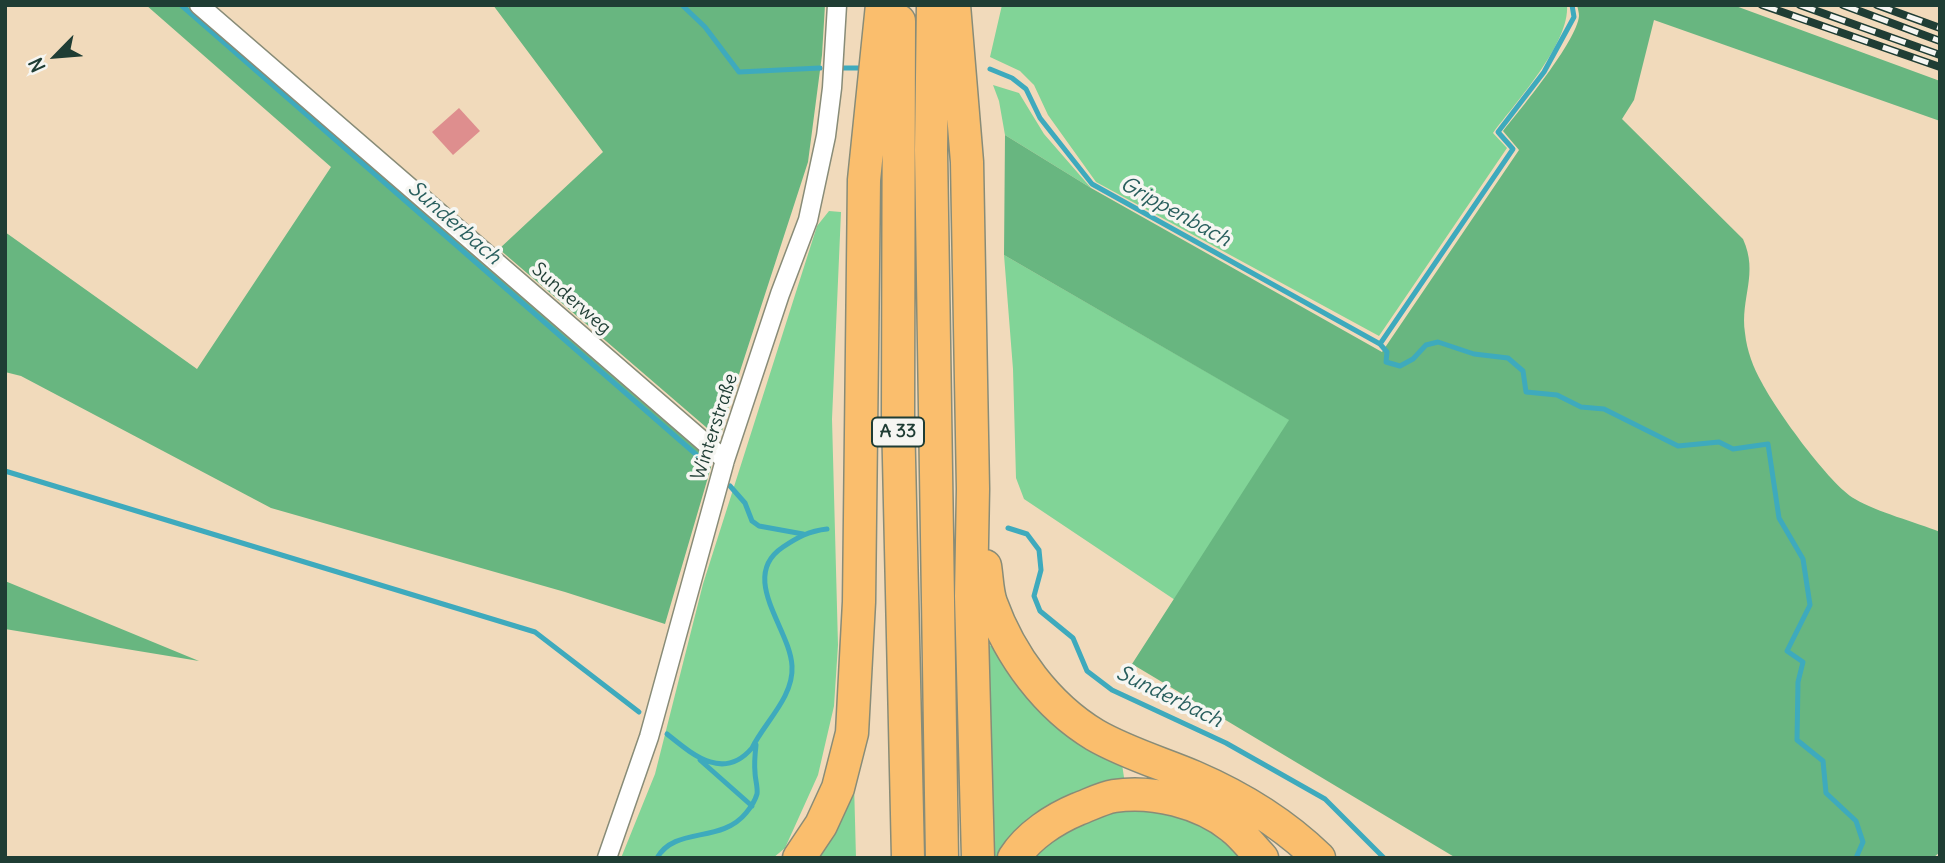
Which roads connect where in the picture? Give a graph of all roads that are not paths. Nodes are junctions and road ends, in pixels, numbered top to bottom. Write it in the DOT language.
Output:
graph roads {
  1 [pos="199,5"];
  2 [pos="837,5"];
  3 [pos="883,5"];
  4 [pos="899,5"];
  5 [pos="933,5"];
  6 [pos="954,5"];
  7 [pos="725,460"];
  8 [pos="973,489"];
  9 [pos="607,858"];
  10 [pos="799,858"];
  11 [pos="908,858"];
  12 [pos="942,858"];
  13 [pos="978,858"];
  14 [pos="1014,858"];
  15 [pos="1262,858"];
  16 [pos="1319,858"];
  1 -- 7 [label="street, Sunderweg"];
  2 -- 7 [label="street, Winterstraße"];
  3 -- 10 [label="highway"];
  4 -- 11 [label="highway, A 33"];
  5 -- 12 [label="highway, A 33"];
  6 -- 8 [label="highway"];
  7 -- 9 [label="street, Winterstraße"];
  8 -- 13 [label="highway"];
  8 -- 16 [label="highway"];
  14 -- 15 [label="highway"];
}
